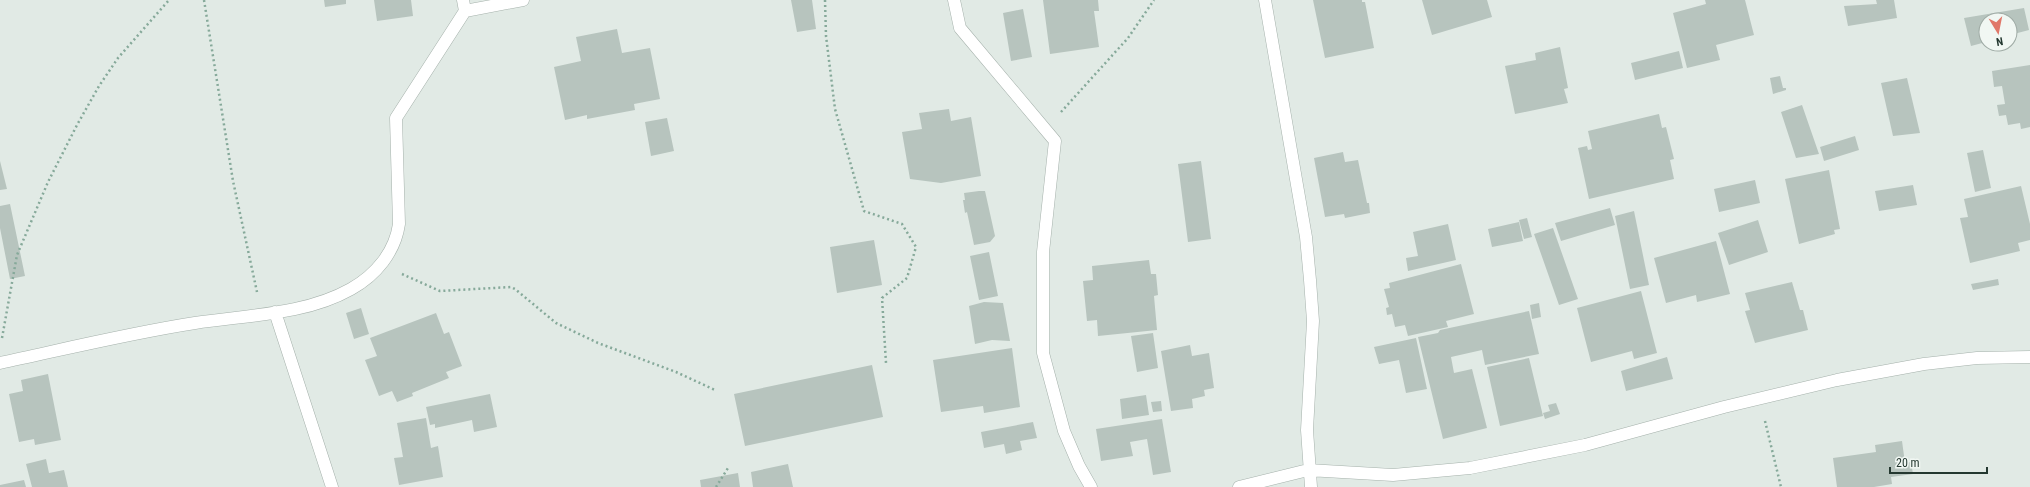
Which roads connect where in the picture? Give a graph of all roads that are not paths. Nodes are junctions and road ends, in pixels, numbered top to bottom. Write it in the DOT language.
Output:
graph roads {
  1 [pos="523,0"];
  2 [pos="954,0"];
  3 [pos="1265,0"];
  4 [pos="464,5"];
  5 [pos="275,312"];
  6 [pos="2030,356"];
  7 [pos="0,363"];
  8 [pos="1308,470"];
  9 [pos="332,487"];
  10 [pos="1091,487"];
  11 [pos="1239,487"];
  12 [pos="1310,487"];
  1 -- 4 [label="street"];
  2 -- 10 [label="street"];
  3 -- 8 [label="street"];
  4 -- 5 [label="street"];
  5 -- 7 [label="street"];
  5 -- 9 [label="street"];
  6 -- 8 [label="street"];
  8 -- 11 [label="street"];
  8 -- 12 [label="street"];
}
